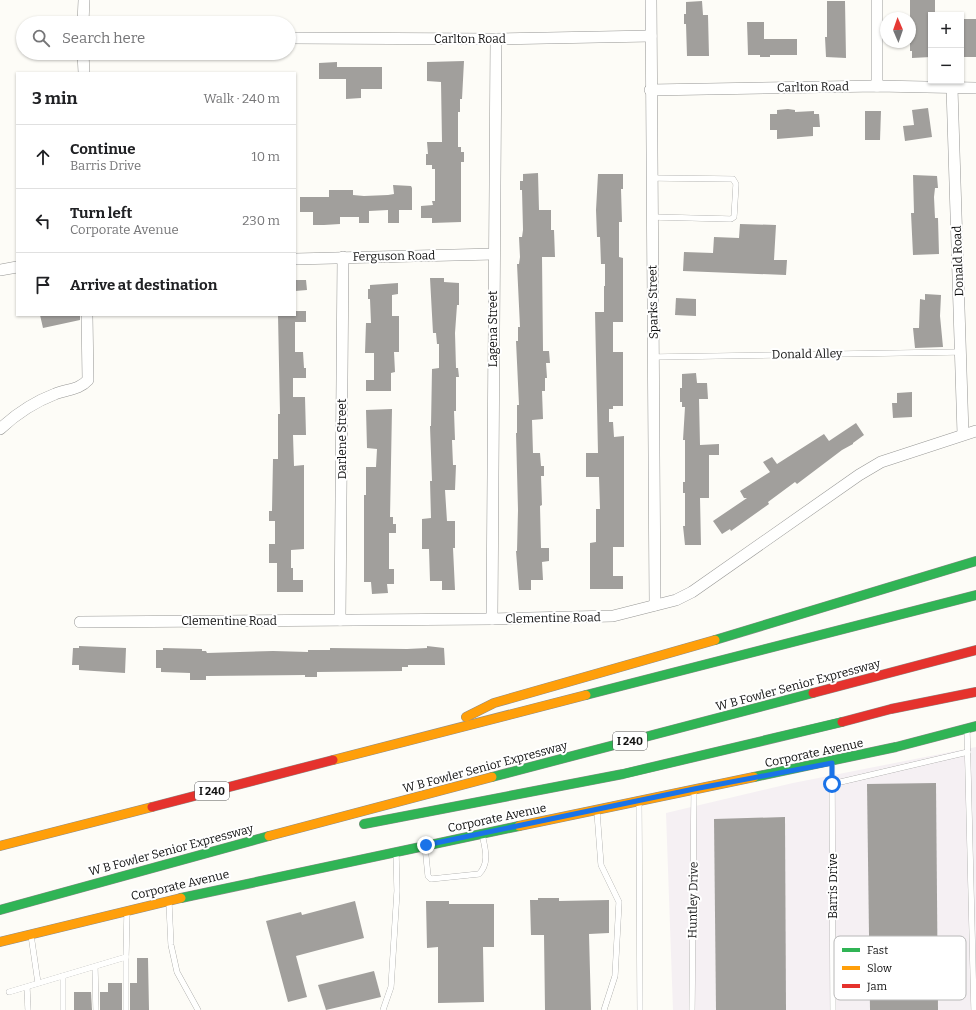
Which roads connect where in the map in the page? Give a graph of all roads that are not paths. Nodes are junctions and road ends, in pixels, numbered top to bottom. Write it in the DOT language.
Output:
graph roads {
  1 [pos="84,0"];
  2 [pos="650,0"];
  3 [pos="877,0"];
  4 [pos="83,16"];
  5 [pos="651,36"];
  6 [pos="296,38"];
  7 [pos="496,39"];
  8 [pos="83,60"];
  9 [pos="84,72"];
  10 [pos="877,86"];
  11 [pos="952,88"];
  12 [pos="976,88"];
  13 [pos="650,90"];
  14 [pos="652,178"];
  15 [pos="652,217"];
  16 [pos="494,254"];
  17 [pos="343,257"];
  18 [pos="296,258"];
  19 [pos="16,267"];
  20 [pos="0,270"];
  21 [pos="87,316"];
  22 [pos="961,352"];
  23 [pos="653,357"];
  24 [pos="0,429"];
  25 [pos="976,431"];
  26 [pos="963,434"];
  27 [pos="976,561"];
  28 [pos="976,595"];
  29 [pos="655,605"];
  30 [pos="492,619"];
  31 [pos="340,620"];
  32 [pos="80,622"];
  33 [pos="976,650"];
  34 [pos="976,692"];
  35 [pos="972,727"];
  36 [pos="424,737"];
  37 [pos="968,752"];
  38 [pos="832,763"];
  39 [pos="832,784"];
  40 [pos="694,789"];
  41 [pos="639,801"];
  42 [pos="596,810"];
  43 [pos="352,826"];
  44 [pos="337,828"];
  45 [pos="285,832"];
  46 [pos="482,834"];
  47 [pos="426,845"];
  48 [pos="0,846"];
  49 [pos="396,852"];
  50 [pos="169,900"];
  51 [pos="0,910"];
  52 [pos="127,910"];
  53 [pos="31,934"];
  54 [pos="0,942"];
  55 [pos="126,958"];
  56 [pos="95,966"];
  57 [pos="63,976"];
  58 [pos="38,984"];
  59 [pos="27,987"];
  60 [pos="9,992"];
  61 [pos="28,1010"];
  62 [pos="63,1010"];
  63 [pos="96,1010"];
  64 [pos="126,1010"];
  65 [pos="198,1010"];
  66 [pos="383,1010"];
  67 [pos="604,1010"];
  68 [pos="640,1010"];
  69 [pos="692,1010"];
  70 [pos="833,1010"];
  71 [pos="974,1010"];
  1 -- 4 [label="street"];
  2 -- 5 [label="street, Sparks Street"];
  3 -- 10 [label="street"];
  5 -- 7 [label="street, Carlton Road"];
  5 -- 13 [label="street, Sparks Street"];
  6 -- 7 [label="street, Carlton Road"];
  7 -- 16 [label="street, Lagena Street"];
  8 -- 9 [label="street"];
  10 -- 11 [label="street, Carlton Road"];
  10 -- 13 [label="street, Carlton Road"];
  11 -- 12 [label="street, Carlton Road"];
  11 -- 22 [label="street, Donald Road"];
  13 -- 14 [label="street, Sparks Street"];
  14 -- 15 [label="street, Sparks Street"];
  14 -- 15 [label="lane"];
  15 -- 23 [label="street, Sparks Street"];
  16 -- 17 [label="street, Ferguson Road"];
  16 -- 30 [label="street, Lagena Street"];
  17 -- 18 [label="street, Ferguson Road"];
  17 -- 31 [label="street, Darlene Street"];
  19 -- 20 [label="street"];
  21 -- 24 [label="street"];
  22 -- 23 [label="lane, Donald Alley"];
  22 -- 26 [label="street, Donald Road"];
  23 -- 29 [label="street, Sparks Street"];
  25 -- 26 [label="street, Clementine Road"];
  26 -- 29 [label="street, Clementine Road"];
  27 -- 36 [label="main road"];
  28 -- 36 [label="main road, I 240"];
  29 -- 30 [label="street, Clementine Road"];
  30 -- 31 [label="street, Clementine Road"];
  31 -- 32 [label="street, Clementine Road"];
  33 -- 45 [label="main road, W B Fowler Senior Expressway / I 240"];
  34 -- 43 [label="main road"];
  35 -- 37 [label="lane"];
  35 -- 38 [label="main road, Corporate Avenue"];
  36 -- 48 [label="main road, I 240"];
  37 -- 39 [label="lane"];
  37 -- 71 [label="lane"];
  38 -- 39 [label="lane, Barris Drive"];
  38 -- 40 [label="main road, Corporate Avenue"];
  39 -- 70 [label="lane, Barris Drive"];
  40 -- 41 [label="main road, Corporate Avenue"];
  40 -- 69 [label="lane, Huntley Drive"];
  41 -- 42 [label="main road, Corporate Avenue"];
  41 -- 68 [label="lane"];
  42 -- 46 [label="main road, Corporate Avenue"];
  42 -- 67 [label="lane"];
  44 -- 45 [label="main road"];
  45 -- 51 [label="main road, W B Fowler Senior Expressway / I 240"];
  46 -- 47 [label="main road, Corporate Avenue"];
  46 -- 47 [label="lane"];
  47 -- 49 [label="main road, Corporate Avenue"];
  49 -- 50 [label="main road, Corporate Avenue"];
  49 -- 66 [label="lane"];
  50 -- 52 [label="main road, Corporate Avenue"];
  50 -- 65 [label="lane"];
  52 -- 53 [label="main road, Corporate Avenue"];
  52 -- 55 [label="lane"];
  53 -- 54 [label="main road, Corporate Avenue"];
  53 -- 58 [label="lane"];
  55 -- 56 [label="lane"];
  55 -- 64 [label="lane"];
  56 -- 57 [label="lane"];
  56 -- 63 [label="lane"];
  57 -- 58 [label="lane"];
  57 -- 62 [label="lane"];
  58 -- 59 [label="lane"];
  59 -- 60 [label="lane"];
  59 -- 61 [label="lane"];
}
